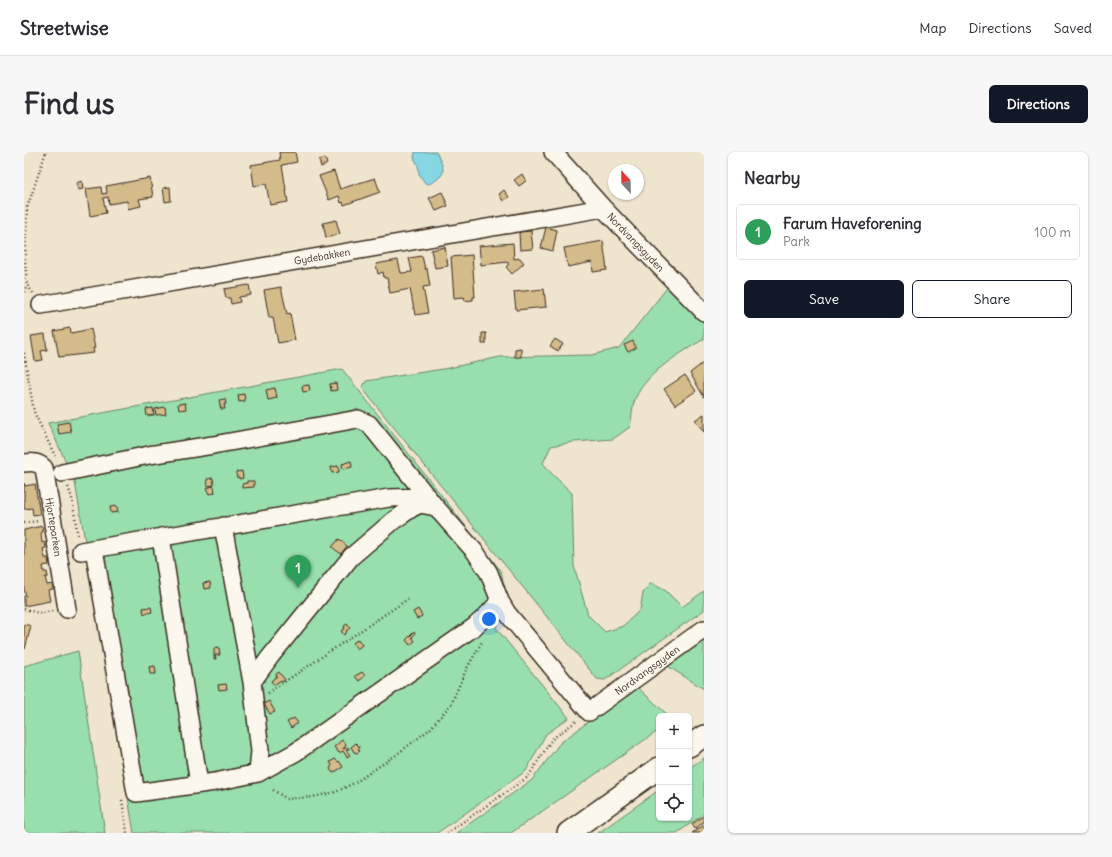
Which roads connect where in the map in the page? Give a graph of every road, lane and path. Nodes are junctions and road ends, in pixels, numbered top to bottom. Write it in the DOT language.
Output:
graph roads {
  1 [pos="46,152"];
  2 [pos="553,152"];
  3 [pos="603,208"];
  4 [pos="24,260"];
  5 [pos="27,285"];
  6 [pos="24,292"];
  7 [pos="41,305"];
  8 [pos="704,312"];
  9 [pos="24,353"];
  10 [pos="24,463"];
  11 [pos="62,473"];
  12 [pos="431,502"];
  13 [pos="223,526"];
  14 [pos="161,537"];
  15 [pos="87,550"];
  16 [pos="408,599"];
  17 [pos="500,602"];
  18 [pos="24,609"];
  19 [pos="67,609"];
  20 [pos="704,629"];
  21 [pos="485,635"];
  22 [pos="252,682"];
  23 [pos="254,703"];
  24 [pos="589,712"];
  25 [pos="704,736"];
  26 [pos="692,744"];
  27 [pos="656,770"];
  28 [pos="258,773"];
  29 [pos="199,784"];
  30 [pos="273,790"];
  31 [pos="121,793"];
  32 [pos="127,833"];
  33 [pos="447,833"];
  34 [pos="568,833"];
  1 -- 4 [label="path"];
  2 -- 3 [label="street, Nordvangsgyden"];
  3 -- 7 [label="street, Gydebakken"];
  3 -- 8 [label="street, Nordvangsgyden"];
  4 -- 5 [label="path"];
  5 -- 6 [label="path"];
  5 -- 7 [label="path"];
  9 -- 11 [label="path"];
  10 -- 19 [label="street, Hjorteparken"];
  11 -- 12 [label="street"];
  11 -- 15 [label="path"];
  12 -- 13 [label="street"];
  12 -- 17 [label="street"];
  12 -- 22 [label="street"];
  13 -- 14 [label="street"];
  13 -- 22 [label="street"];
  14 -- 15 [label="street"];
  14 -- 29 [label="street"];
  15 -- 29 [label="street"];
  16 -- 23 [label="path"];
  17 -- 24 [label="street"];
  17 -- 28 [label="street"];
  18 -- 19 [label="path"];
  20 -- 24 [label="street, Nordvangsgyden"];
  21 -- 30 [label="path"];
  22 -- 23 [label="street"];
  23 -- 28 [label="street"];
  24 -- 33 [label="path"];
  25 -- 26 [label="main road"];
  27 -- 34 [label="main road"];
  28 -- 29 [label="street"];
  31 -- 32 [label="path"];
}
